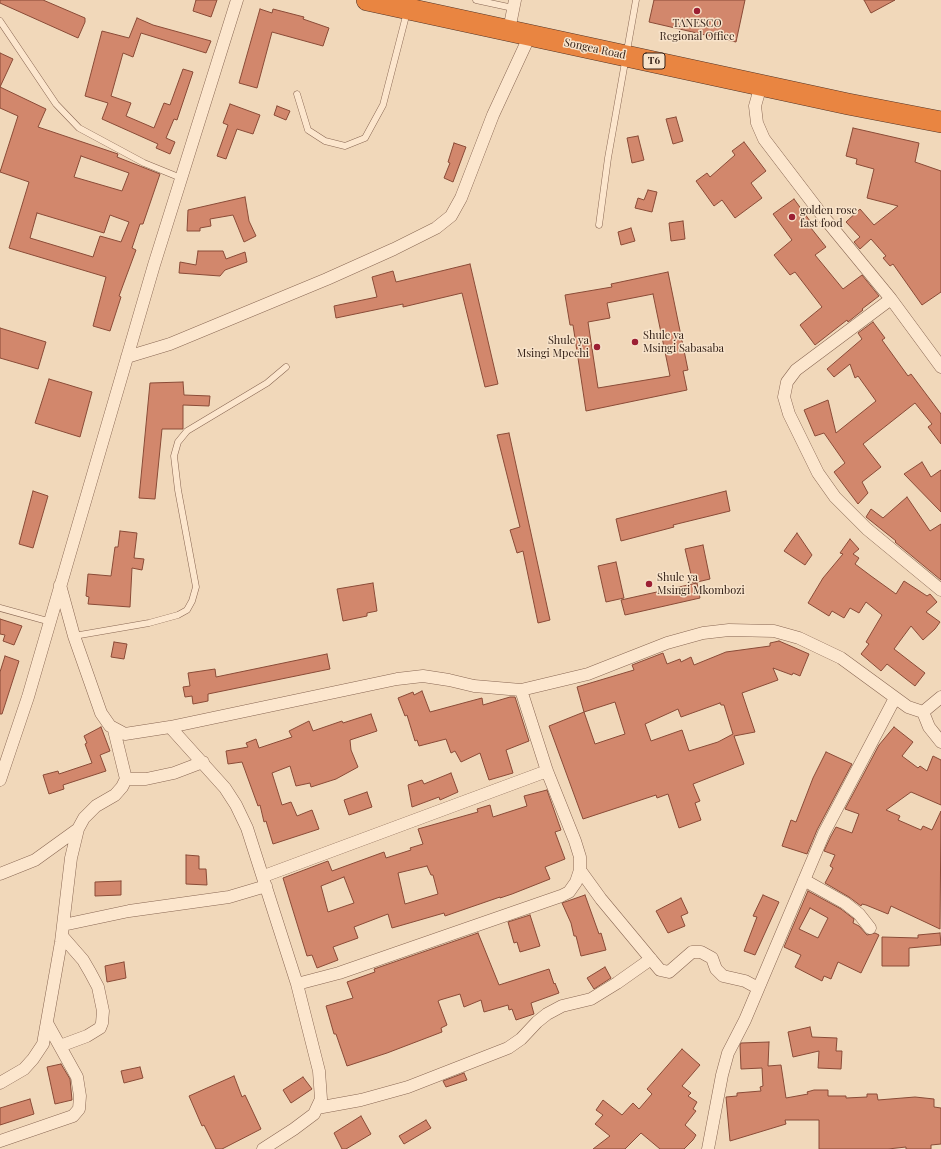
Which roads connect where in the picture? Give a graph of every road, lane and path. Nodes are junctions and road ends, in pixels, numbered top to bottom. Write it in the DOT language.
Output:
graph roads {
  1 [pos="237,0"];
  2 [pos="367,0"];
  3 [pos="476,0"];
  4 [pos="636,0"];
  5 [pos="514,4"];
  6 [pos="396,5"];
  7 [pos="0,21"];
  8 [pos="508,30"];
  9 [pos="530,35"];
  10 [pos="625,55"];
  11 [pos="761,85"];
  12 [pos="297,94"];
  13 [pos="941,122"];
  14 [pos="181,178"];
  15 [pos="599,225"];
  16 [pos="891,299"];
  17 [pos="127,357"];
  18 [pos="286,367"];
  19 [pos="941,367"];
  20 [pos="60,585"];
  21 [pos="941,590"];
  22 [pos="0,608"];
  23 [pos="51,622"];
  24 [pos="74,636"];
  25 [pos="521,690"];
  26 [pos="941,697"];
  27 [pos="895,698"];
  28 [pos="923,712"];
  29 [pos="170,727"];
  30 [pos="114,730"];
  31 [pos="941,742"];
  32 [pos="203,762"];
  33 [pos="546,771"];
  34 [pos="126,779"];
  35 [pos="0,780"];
  36 [pos="78,829"];
  37 [pos="580,870"];
  38 [pos="0,874"];
  39 [pos="804,880"];
  40 [pos="265,881"];
  41 [pos="870,928"];
  42 [pos="62,931"];
  43 [pos="651,959"];
  44 [pos="297,984"];
  45 [pos="758,988"];
  46 [pos="47,1023"];
  47 [pos="60,1046"];
  48 [pos="0,1084"];
  49 [pos="317,1108"];
  50 [pos="0,1141"];
  51 [pos="263,1149"];
  52 [pos="708,1149"];
  1 -- 14 [label="street"];
  2 -- 6 [label="highway, Songea Road / T6"];
  3 -- 5 [label="lane"];
  4 -- 10 [label="lane"];
  5 -- 8 [label="street"];
  6 -- 8 [label="highway, Songea Road / T6"];
  6 -- 12 [label="lane"];
  7 -- 14 [label="lane"];
  8 -- 9 [label="highway, Songea Road / T6"];
  9 -- 10 [label="highway, Songea Road / T6"];
  9 -- 17 [label="street"];
  10 -- 11 [label="highway, Songea Road / T6"];
  10 -- 15 [label="lane"];
  11 -- 13 [label="highway, Songea Road / T6"];
  11 -- 16 [label="street"];
  14 -- 17 [label="street"];
  16 -- 19 [label="street"];
  16 -- 21 [label="street"];
  17 -- 20 [label="street"];
  18 -- 24 [label="lane"];
  20 -- 23 [label="street"];
  20 -- 24 [label="street"];
  22 -- 23 [label="lane"];
  23 -- 35 [label="street"];
  24 -- 30 [label="street"];
  25 -- 27 [label="street"];
  25 -- 29 [label="street"];
  25 -- 33 [label="street"];
  26 -- 28 [label="street"];
  27 -- 28 [label="street"];
  27 -- 39 [label="street"];
  28 -- 31 [label="street"];
  29 -- 30 [label="street"];
  29 -- 32 [label="street"];
  30 -- 34 [label="street"];
  32 -- 34 [label="street"];
  32 -- 40 [label="street"];
  33 -- 37 [label="street"];
  33 -- 40 [label="street"];
  34 -- 36 [label="street"];
  36 -- 38 [label="street"];
  36 -- 42 [label="street"];
  37 -- 43 [label="street"];
  37 -- 44 [label="street"];
  39 -- 41 [label="street"];
  39 -- 45 [label="street"];
  40 -- 42 [label="street"];
  40 -- 44 [label="street"];
  42 -- 46 [label="street"];
  42 -- 47 [label="street"];
  43 -- 45 [label="street"];
  43 -- 49 [label="street"];
  44 -- 49 [label="street"];
  45 -- 52 [label="street"];
  46 -- 47 [label="street"];
  46 -- 48 [label="street"];
  47 -- 50 [label="street"];
  49 -- 51 [label="street"];
}
